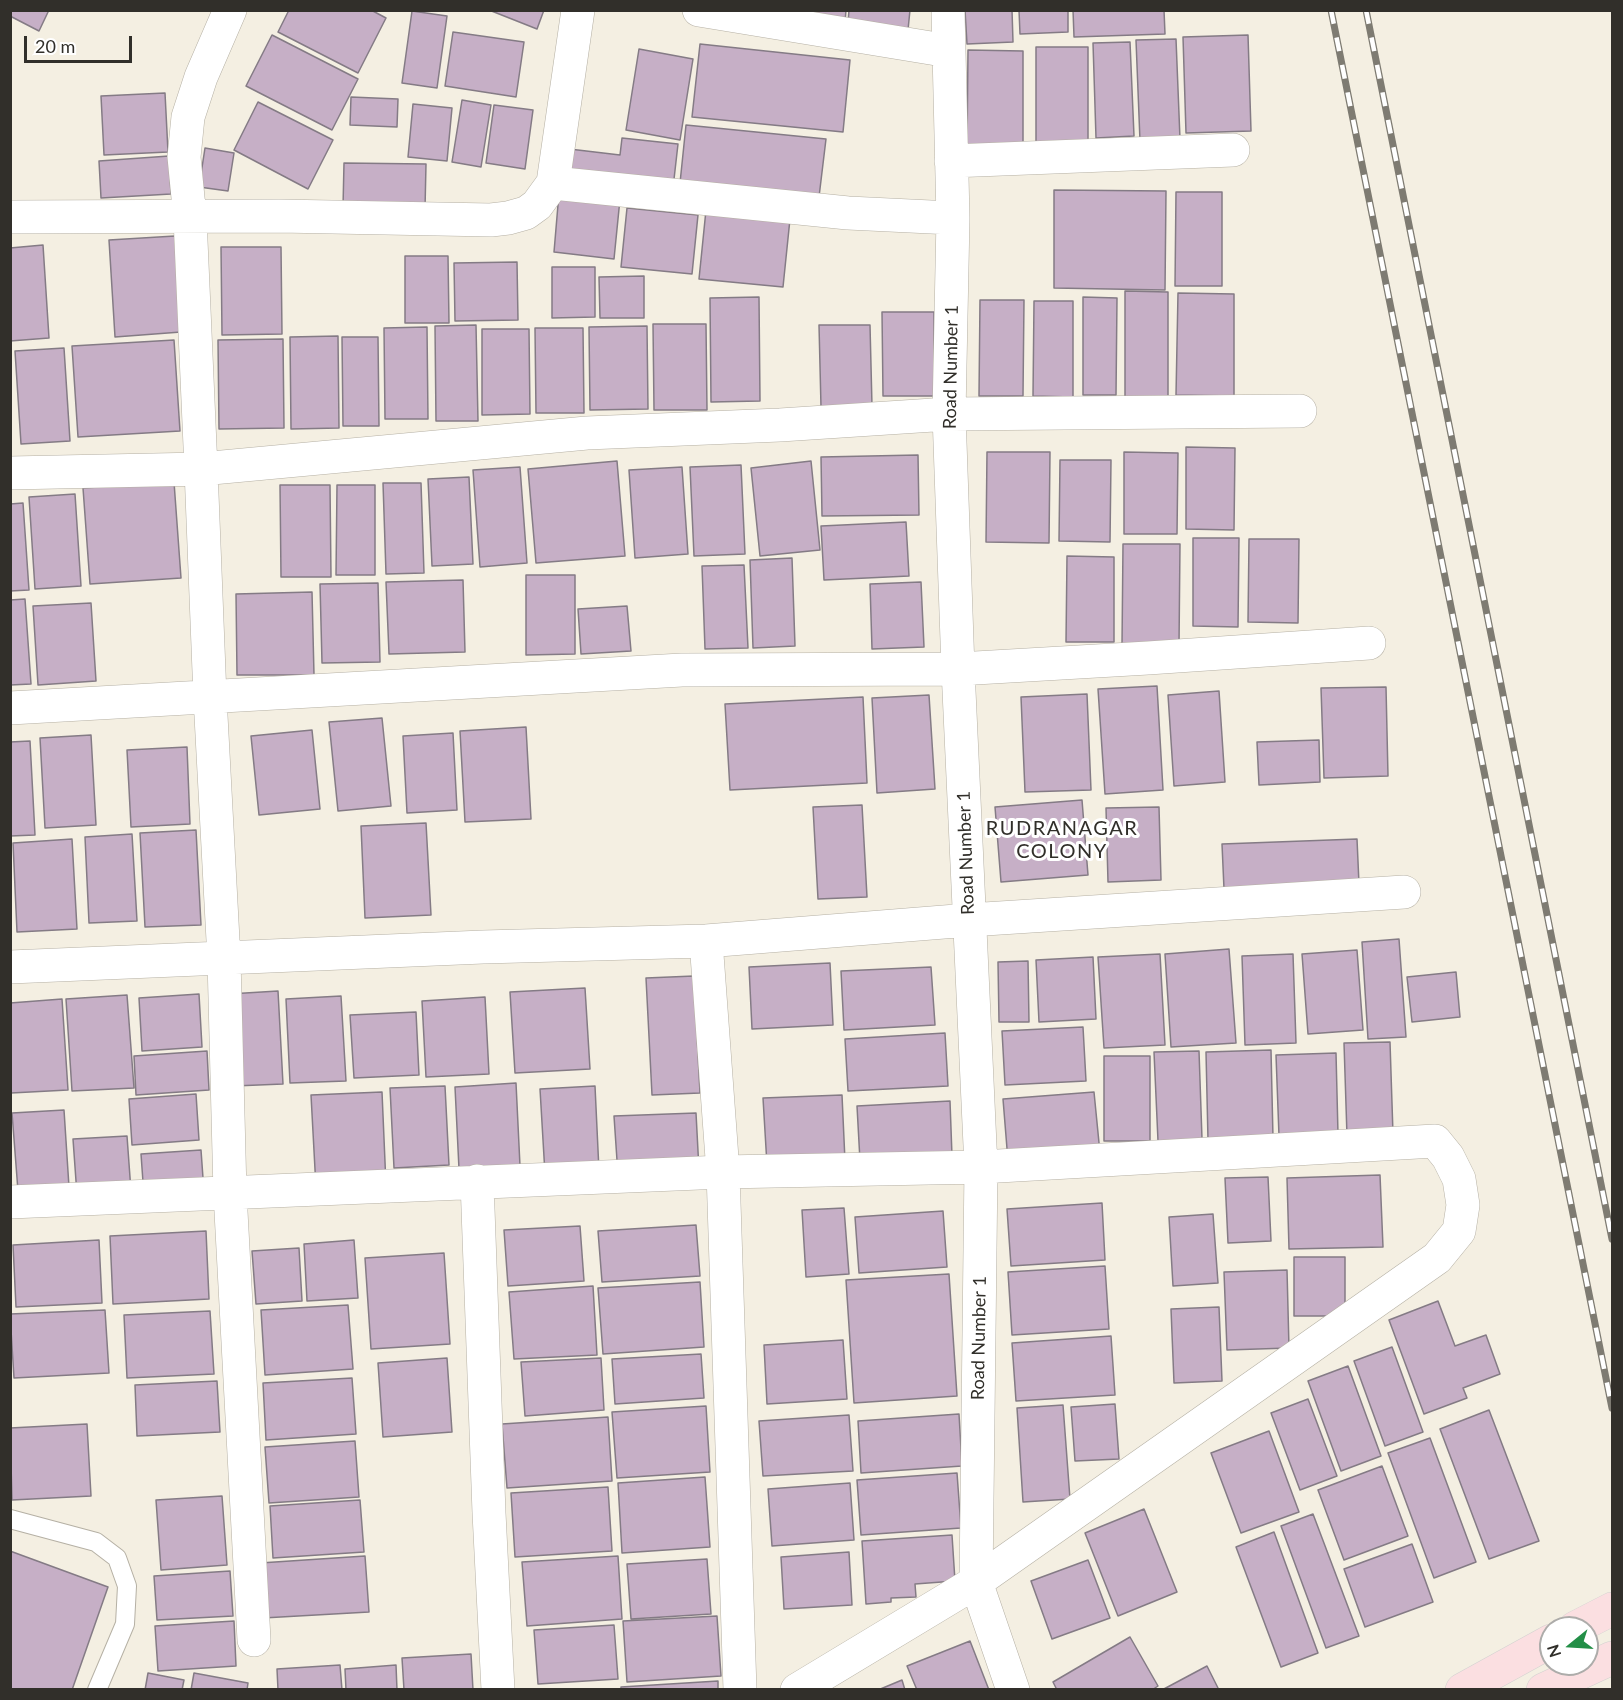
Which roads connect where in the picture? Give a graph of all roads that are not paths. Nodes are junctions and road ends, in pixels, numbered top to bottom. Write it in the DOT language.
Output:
graph roads {
  1 [pos="231,10"];
  2 [pos="578,10"];
  3 [pos="699,10"];
  4 [pos="948,10"];
  5 [pos="949,51"];
  6 [pos="1233,150"];
  7 [pos="951,161"];
  8 [pos="553,183"];
  9 [pos="10,217"];
  10 [pos="190,218"];
  11 [pos="952,218"];
  12 [pos="1300,411"];
  13 [pos="949,414"];
  14 [pos="201,469"];
  15 [pos="10,473"];
  16 [pos="1369,643"];
  17 [pos="958,669"];
  18 [pos="210,698"];
  19 [pos="10,708"];
  20 [pos="1404,892"];
  21 [pos="969,920"];
  22 [pos="706,941"];
  23 [pos="224,959"];
  24 [pos="10,967"];
  25 [pos="981,1167"];
  26 [pos="723,1172"];
  27 [pos="477,1181"];
  28 [pos="230,1193"];
  29 [pos="10,1202"];
  30 [pos="10,1519"];
  31 [pos="976,1582"];
  32 [pos="1612,1609"];
  33 [pos="1598,1616"];
  34 [pos="254,1640"];
  35 [pos="1539,1647"];
  36 [pos="1612,1658"];
  37 [pos="97,1689"];
  38 [pos="498,1689"];
  39 [pos="740,1689"];
  40 [pos="796,1689"];
  41 [pos="1013,1689"];
  42 [pos="1462,1689"];
  43 [pos="1544,1689"];
  1 -- 10 [label="street"];
  2 -- 8 [label="street"];
  3 -- 5 [label="street"];
  4 -- 5 [label="street, Road Number 1"];
  5 -- 7 [label="street, Road Number 1"];
  6 -- 7 [label="street"];
  7 -- 11 [label="street, Road Number 1"];
  8 -- 10 [label="street"];
  8 -- 11 [label="street"];
  9 -- 10 [label="street"];
  10 -- 14 [label="street"];
  11 -- 13 [label="street, Road Number 1"];
  12 -- 13 [label="street"];
  13 -- 14 [label="street"];
  13 -- 17 [label="street, Road Number 1"];
  14 -- 15 [label="street"];
  14 -- 18 [label="street"];
  16 -- 17 [label="street"];
  17 -- 18 [label="street"];
  17 -- 21 [label="street, Road Number 1"];
  18 -- 19 [label="street"];
  18 -- 23 [label="street"];
  20 -- 21 [label="street"];
  21 -- 22 [label="street"];
  21 -- 25 [label="street, Road Number 1"];
  22 -- 23 [label="street"];
  22 -- 26 [label="street"];
  23 -- 24 [label="street"];
  23 -- 28 [label="street"];
  25 -- 26 [label="street"];
  25 -- 31 [label="street, Road Number 1"];
  25 -- 31 [label="street"];
  26 -- 27 [label="street"];
  26 -- 39 [label="street"];
  27 -- 28 [label="street"];
  27 -- 38 [label="street"];
  28 -- 29 [label="street"];
  28 -- 34 [label="street"];
  30 -- 37 [label="lane"];
  31 -- 40 [label="street"];
  31 -- 41 [label="street, Road Number 1"];
  32 -- 33 [label="main road"];
  35 -- 42 [label="main road"];
  36 -- 43 [label="main road"];
}
